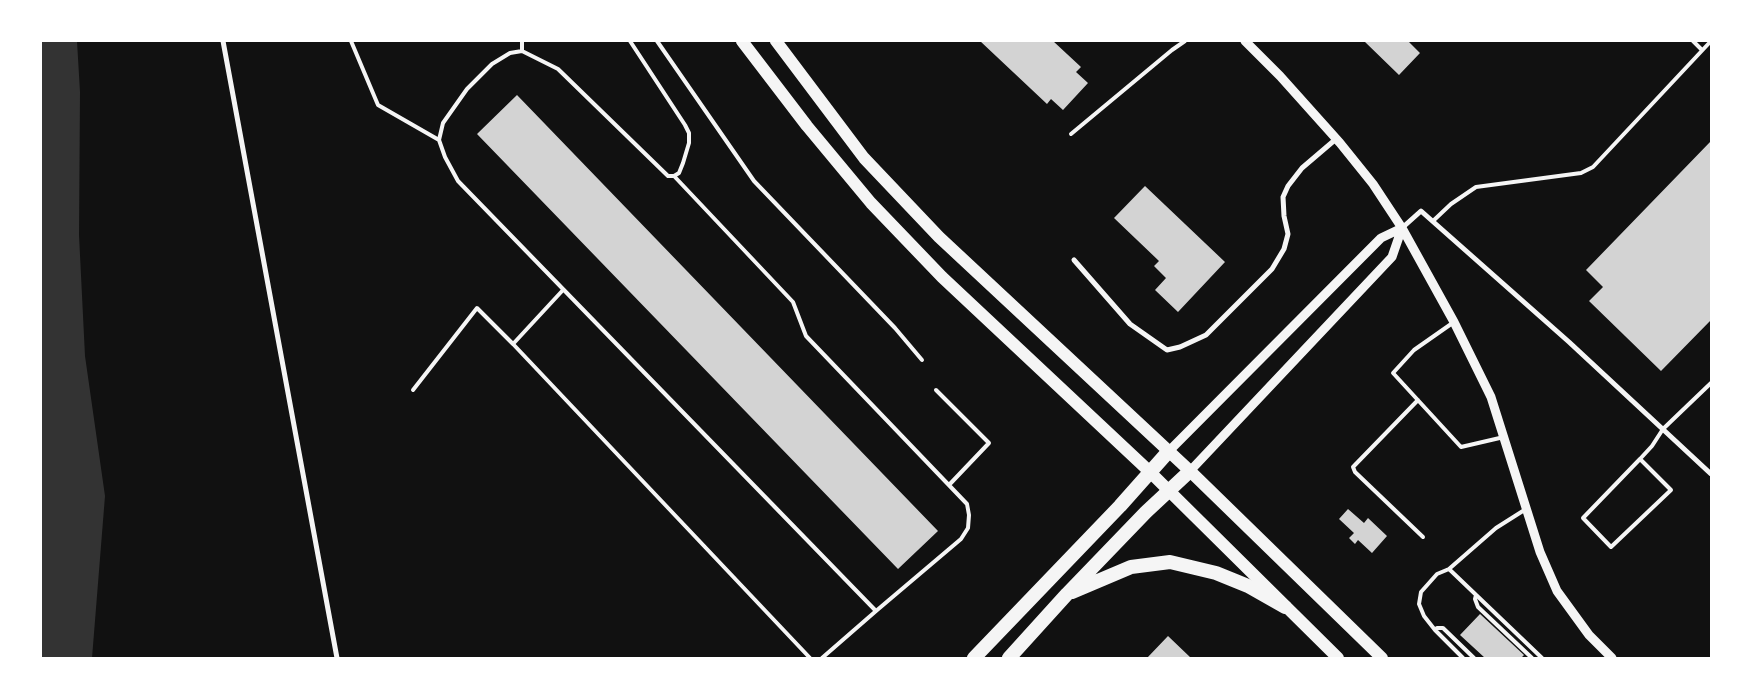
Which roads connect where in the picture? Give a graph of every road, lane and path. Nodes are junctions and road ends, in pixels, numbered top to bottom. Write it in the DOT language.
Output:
graph roads {
  1 [pos="223,41"];
  2 [pos="351,41"];
  3 [pos="522,41"];
  4 [pos="630,41"];
  5 [pos="657,41"];
  6 [pos="742,41"];
  7 [pos="776,41"];
  8 [pos="1185,41"];
  9 [pos="1244,41"];
  10 [pos="1693,41"];
  11 [pos="1711,42"];
  12 [pos="1702,50"];
  13 [pos="522,51"];
  14 [pos="1071,134"];
  15 [pos="1336,139"];
  16 [pos="439,140"];
  17 [pos="674,176"];
  18 [pos="1433,221"];
  19 [pos="1402,228"];
  20 [pos="1074,260"];
  21 [pos="564,290"];
  22 [pos="1454,322"];
  23 [pos="513,344"];
  24 [pos="922,360"];
  25 [pos="1711,382"];
  26 [pos="413,390"];
  27 [pos="936,390"];
  28 [pos="1418,400"];
  29 [pos="1662,429"];
  30 [pos="1504,437"];
  31 [pos="1168,452"];
  32 [pos="1640,459"];
  33 [pos="1190,470"];
  34 [pos="1150,472"];
  35 [pos="1711,474"];
  36 [pos="949,485"];
  37 [pos="1168,490"];
  38 [pos="1526,509"];
  39 [pos="1423,538"];
  40 [pos="1448,569"];
  41 [pos="1067,594"];
  42 [pos="1476,595"];
  43 [pos="1285,607"];
  44 [pos="876,611"];
  45 [pos="1435,630"];
  46 [pos="1607,656"];
  47 [pos="337,658"];
  48 [pos="810,658"];
  49 [pos="822,658"];
  50 [pos="974,658"];
  51 [pos="1009,658"];
  52 [pos="1338,658"];
  53 [pos="1382,658"];
  54 [pos="1463,658"];
  55 [pos="1474,658"];
  56 [pos="1532,658"];
  57 [pos="1542,658"];
  1 -- 47 [label="street"];
  2 -- 16 [label="lane"];
  3 -- 13 [label="lane"];
  4 -- 17 [label="lane"];
  5 -- 24 [label="lane"];
  6 -- 34 [label="main road"];
  7 -- 31 [label="main road"];
  8 -- 14 [label="lane"];
  9 -- 15 [label="street"];
  10 -- 12 [label="lane"];
  11 -- 12 [label="lane"];
  12 -- 18 [label="lane"];
  13 -- 16 [label="lane"];
  13 -- 17 [label="lane"];
  15 -- 19 [label="street"];
  15 -- 20 [label="street"];
  16 -- 21 [label="lane"];
  17 -- 36 [label="lane"];
  18 -- 19 [label="street"];
  18 -- 29 [label="street"];
  19 -- 22 [label="street"];
  19 -- 31 [label="street"];
  19 -- 33 [label="street"];
  21 -- 23 [label="lane"];
  21 -- 44 [label="lane"];
  22 -- 28 [label="lane"];
  22 -- 30 [label="street"];
  23 -- 26 [label="lane"];
  23 -- 48 [label="lane"];
  25 -- 29 [label="lane"];
  27 -- 36 [label="lane"];
  28 -- 30 [label="lane"];
  28 -- 39 [label="lane"];
  29 -- 32 [label="lane"];
  29 -- 35 [label="street"];
  30 -- 38 [label="street"];
  31 -- 33 [label="main road"];
  31 -- 34 [label="highway"];
  32 -- 32 [label="lane"];
  33 -- 37 [label="highway"];
  33 -- 53 [label="main road"];
  34 -- 37 [label="main road"];
  34 -- 50 [label="highway"];
  36 -- 44 [label="lane"];
  37 -- 41 [label="highway"];
  37 -- 43 [label="main road"];
  38 -- 40 [label="lane"];
  38 -- 46 [label="street"];
  40 -- 42 [label="lane"];
  40 -- 45 [label="lane"];
  41 -- 43 [label="highway"];
  41 -- 51 [label="highway"];
  42 -- 56 [label="lane"];
  42 -- 57 [label="lane"];
  43 -- 52 [label="main road"];
  44 -- 49 [label="lane"];
  45 -- 54 [label="lane"];
  45 -- 55 [label="lane"];
}
